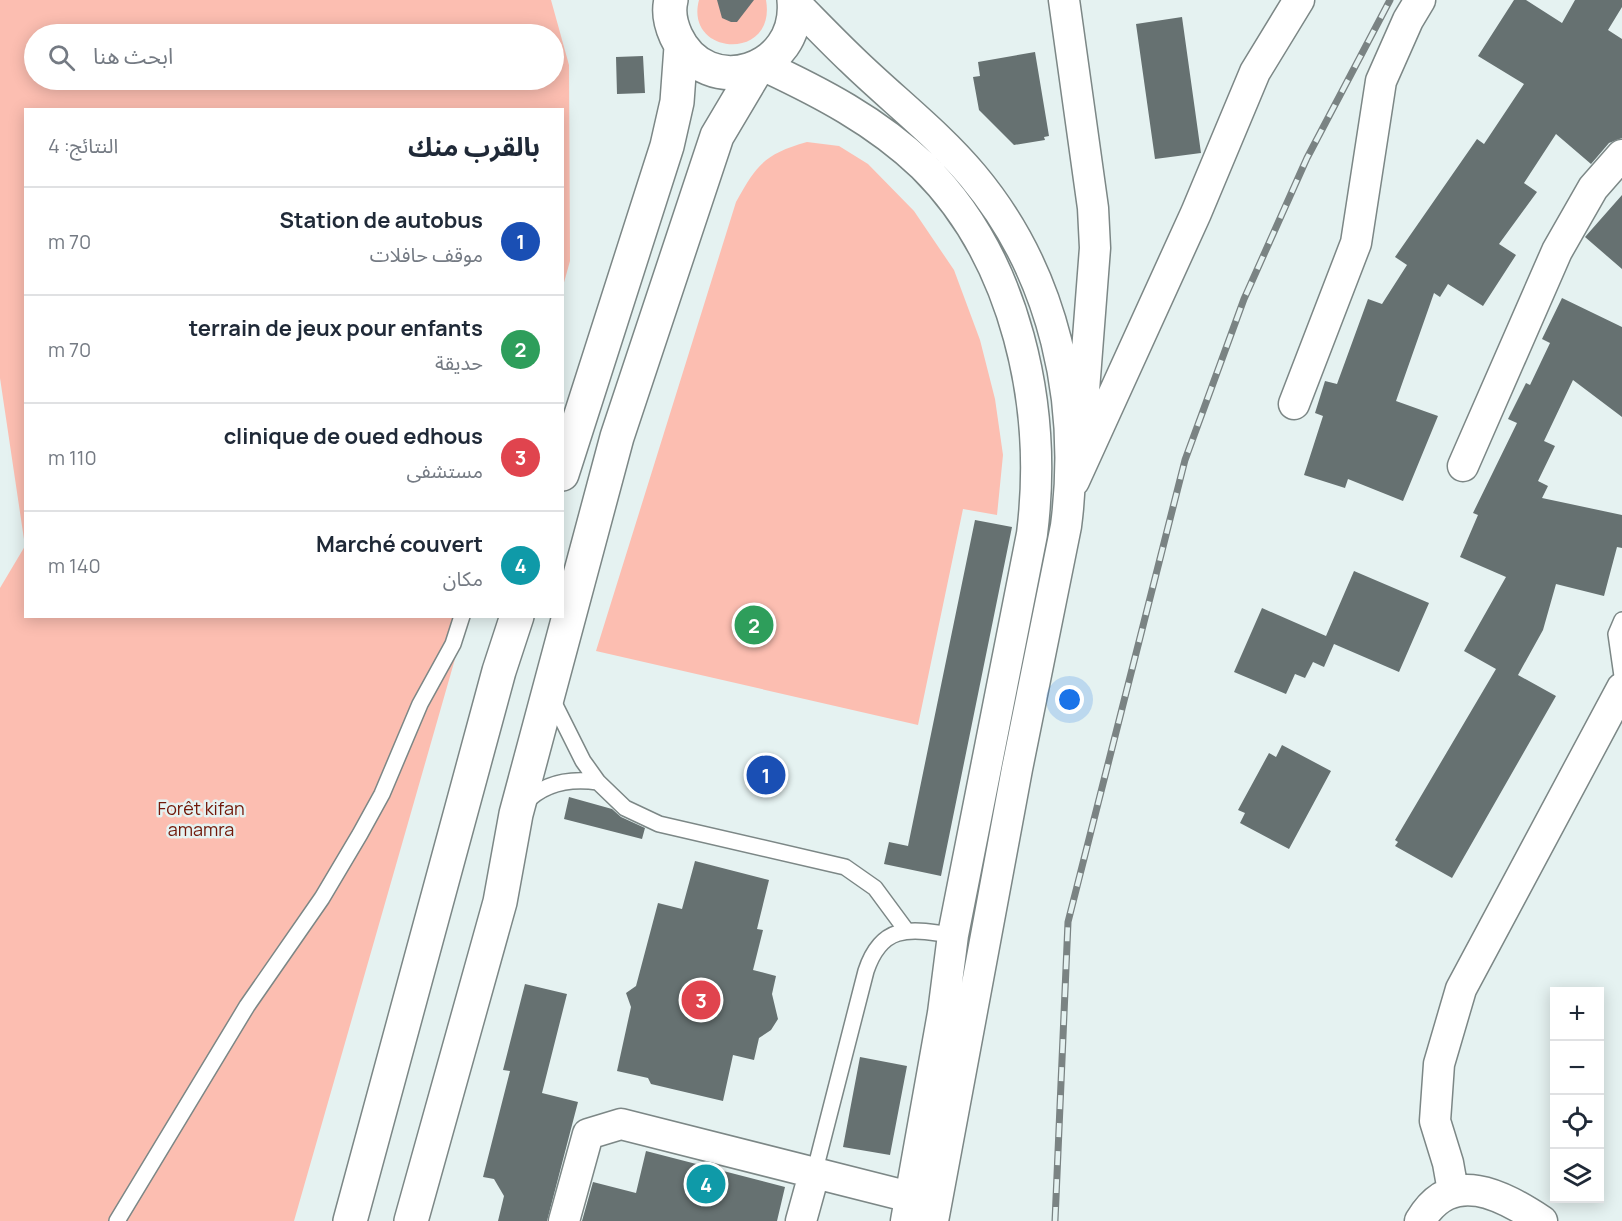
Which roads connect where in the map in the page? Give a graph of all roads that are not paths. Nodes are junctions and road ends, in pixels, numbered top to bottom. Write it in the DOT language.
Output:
graph roads {
  1 [pos="671,0"];
  2 [pos="1064,0"];
  3 [pos="1299,0"];
  4 [pos="1420,0"];
  5 [pos="794,1"];
  6 [pos="681,47"];
  7 [pos="760,66"];
  8 [pos="1622,155"];
  9 [pos="1093,287"];
  10 [pos="1060,357"];
  11 [pos="1294,404"];
  12 [pos="1463,466"];
  13 [pos="564,468"];
  14 [pos="1070,489"];
  15 [pos="461,618"];
  16 [pos="516,618"];
  17 [pos="1622,620"];
  18 [pos="1622,676"];
  19 [pos="1622,688"];
  20 [pos="549,693"];
  21 [pos="598,782"];
  22 [pos="516,814"];
  23 [pos="906,930"];
  24 [pos="953,935"];
  25 [pos="814,1174"];
  26 [pos="1453,1191"];
  27 [pos="908,1209"];
  28 [pos="117,1221"];
  29 [pos="350,1221"];
  30 [pos="411,1221"];
  31 [pos="564,1221"];
  32 [pos="801,1221"];
  33 [pos="933,1221"];
  34 [pos="1420,1221"];
  35 [pos="1542,1221"];
  1 -- 6 [label="main road"];
  2 -- 9 [label="street"];
  3 -- 14 [label="street"];
  4 -- 11 [label="street"];
  5 -- 7 [label="main road"];
  5 -- 10 [label="street"];
  6 -- 7 [label="main road"];
  6 -- 13 [label="main road"];
  7 -- 20 [label="main road"];
  7 -- 24 [label="street"];
  8 -- 12 [label="street"];
  9 -- 10 [label="street"];
  9 -- 14 [label="street"];
  10 -- 14 [label="street"];
  14 -- 33 [label="street"];
  15 -- 28 [label="lane"];
  16 -- 29 [label="main road"];
  17 -- 18 [label="lane"];
  19 -- 26 [label="street"];
  20 -- 21 [label="lane"];
  20 -- 22 [label="main road"];
  21 -- 22 [label="lane"];
  21 -- 23 [label="lane"];
  22 -- 30 [label="main road"];
  23 -- 24 [label="lane"];
  23 -- 25 [label="lane"];
  24 -- 27 [label="street"];
  25 -- 27 [label="street"];
  25 -- 31 [label="street"];
  25 -- 32 [label="street"];
  26 -- 34 [label="street"];
  26 -- 35 [label="street"];
}
